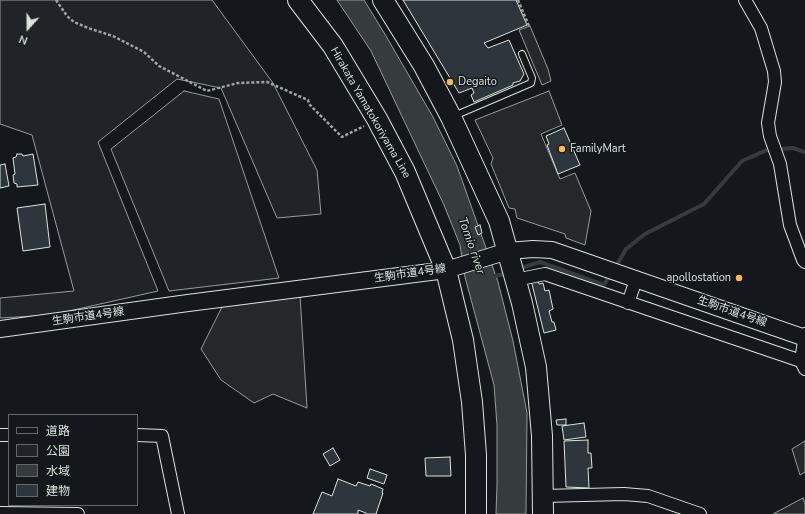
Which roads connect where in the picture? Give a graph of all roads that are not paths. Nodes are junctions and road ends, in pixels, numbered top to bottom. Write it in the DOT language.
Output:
graph roads {
  1 [pos="298,0"];
  2 [pos="383,0"];
  3 [pos="745,0"];
  4 [pos="522,54"];
  5 [pos="451,117"];
  6 [pos="508,251"];
  7 [pos="805,262"];
  8 [pos="446,270"];
  9 [pos="515,280"];
  10 [pos="636,280"];
  11 [pos="628,303"];
  12 [pos="0,329"];
  13 [pos="805,336"];
  14 [pos="803,365"];
  15 [pos="138,435"];
  16 [pos="543,505"];
  17 [pos="0,514"];
  18 [pos="78,514"];
  19 [pos="178,514"];
  20 [pos="476,514"];
  21 [pos="700,514"];
  1 -- 8 [label="main road, Hirakata Yamatokoriyama Line"];
  2 -- 5 [label="main road"];
  3 -- 7 [label="street"];
  4 -- 5 [label="lane"];
  5 -- 6 [label="main road"];
  6 -- 8 [label="street, 生駒市道4号線"];
  6 -- 9 [label="main road"];
  6 -- 10 [label="street, 生駒市道4号線"];
  8 -- 12 [label="street, 生駒市道4号線"];
  8 -- 20 [label="main road, Hirakata Yamatokoriyama Line"];
  9 -- 11 [label="street"];
  9 -- 16 [label="main road"];
  10 -- 11 [label="street"];
  10 -- 13 [label="street, 生駒市道4号線"];
  11 -- 14 [label="street"];
  13 -- 14 [label="street"];
  15 -- 19 [label="street"];
  16 -- 21 [label="street"];
  17 -- 18 [label="street"];
}
